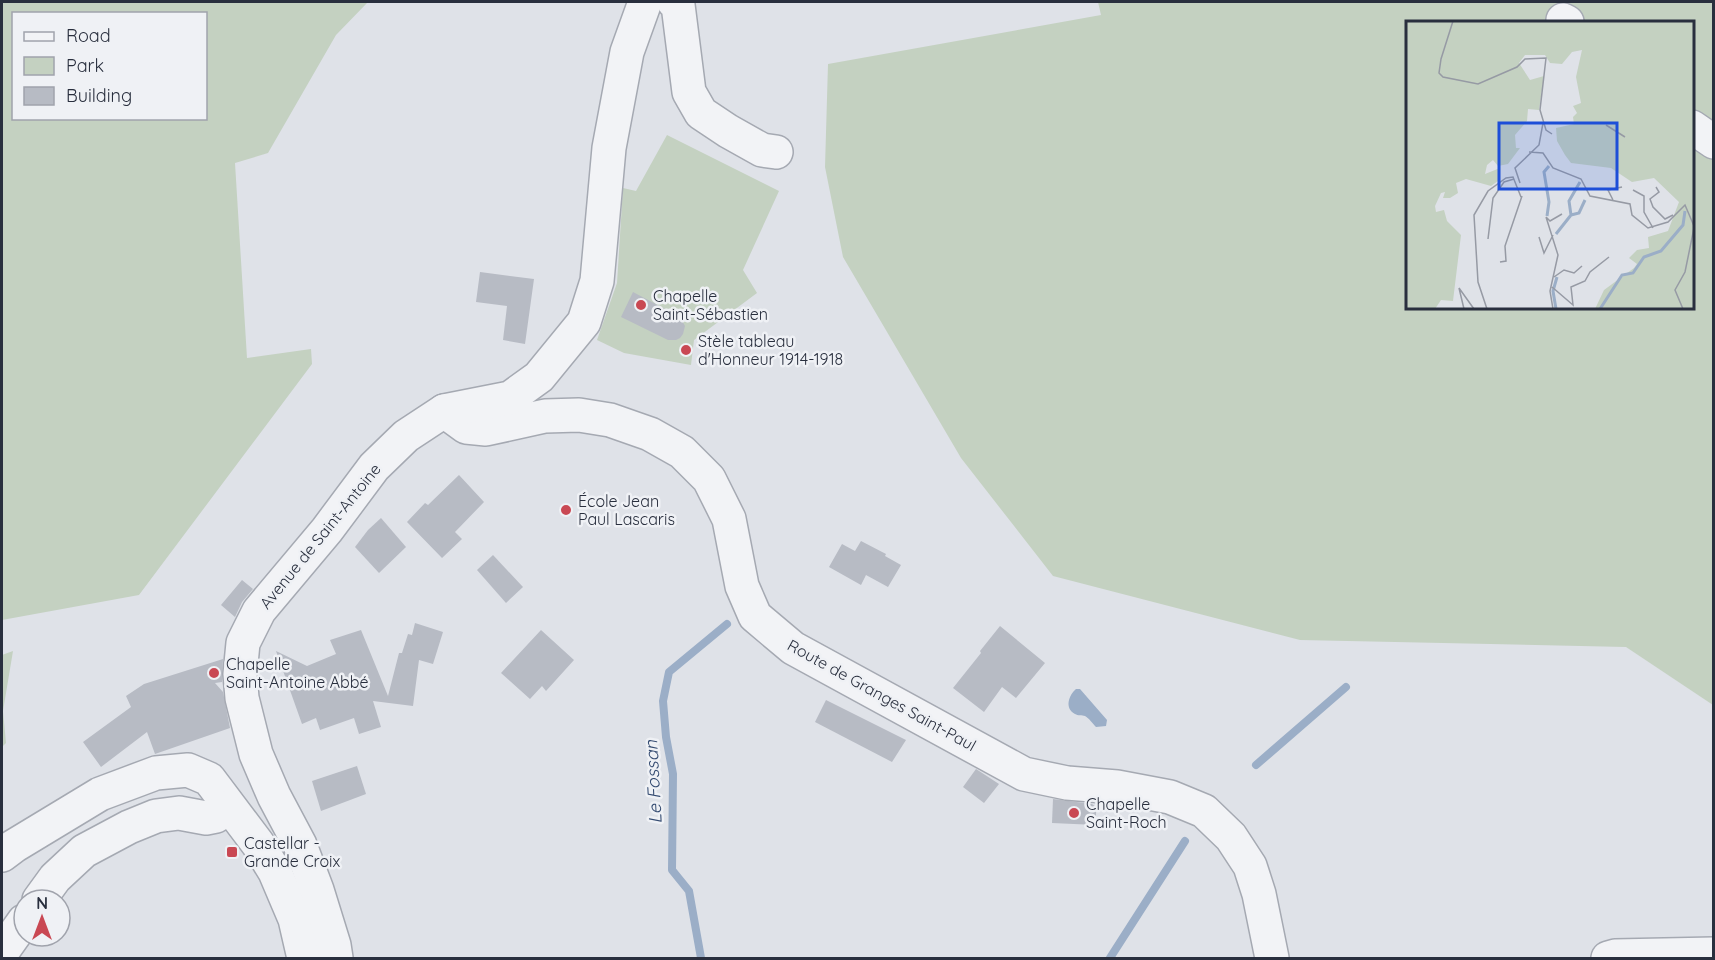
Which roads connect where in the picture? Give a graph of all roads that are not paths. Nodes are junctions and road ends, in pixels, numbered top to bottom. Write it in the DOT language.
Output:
graph roads {
  1 [pos="645,2"];
  2 [pos="674,2"];
  3 [pos="1694,128"];
  4 [pos="1713,142"];
  5 [pos="776,152"];
  6 [pos="444,411"];
  7 [pos="229,807"];
  8 [pos="2,855"];
  9 [pos="48,888"];
  10 [pos="12,937"];
  11 [pos="2,951"];
  12 [pos="1713,954"];
  13 [pos="304,958"];
  14 [pos="336,958"];
  15 [pos="1272,958"];
  16 [pos="1608,958"];
  1 -- 6 [label="street"];
  2 -- 5 [label="street"];
  3 -- 4 [label="street"];
  6 -- 14 [label="street, Avenue de Saint-Antoine"];
  6 -- 15 [label="street, Route de Granges Saint-Paul"];
  7 -- 8 [label="street"];
  7 -- 9 [label="street"];
  7 -- 13 [label="street"];
  10 -- 11 [label="street"];
  12 -- 16 [label="street"];
}
